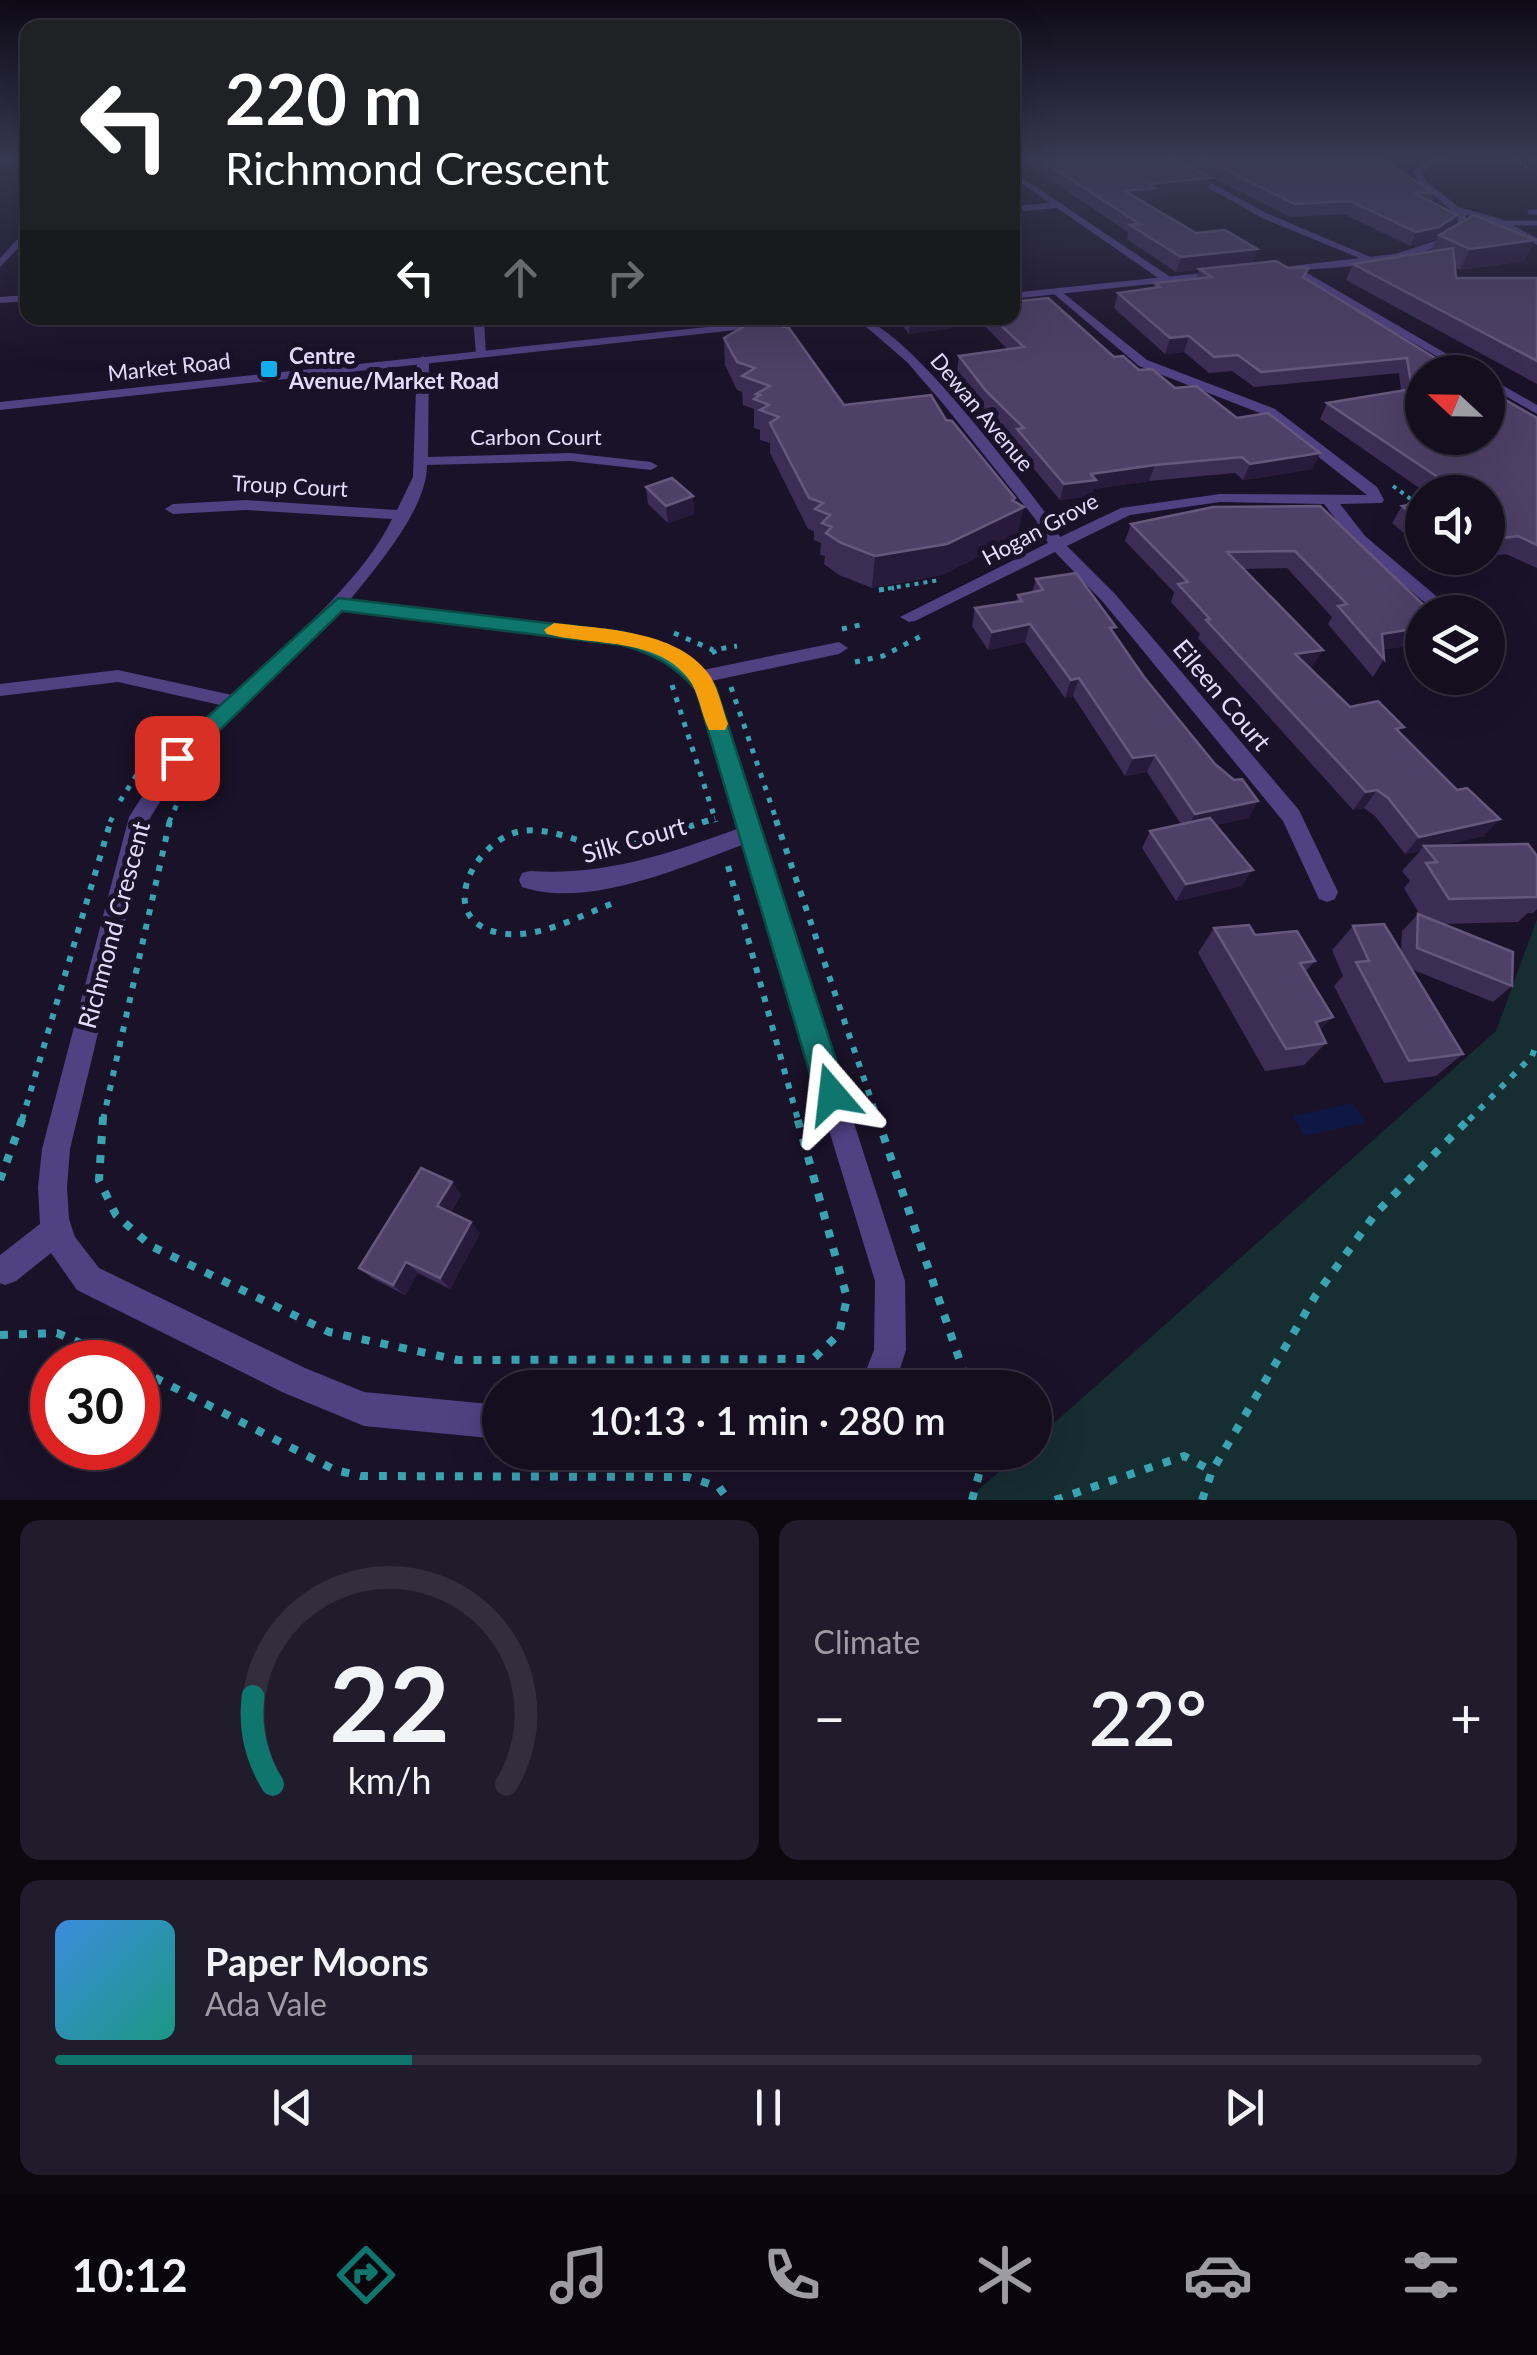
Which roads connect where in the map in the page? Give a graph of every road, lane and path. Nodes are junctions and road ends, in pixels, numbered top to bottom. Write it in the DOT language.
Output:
graph roads {
  1 [pos="1089,226"];
  2 [pos="1290,226"];
  3 [pos="1460,226"];
  4 [pos="1499,226"];
  5 [pos="1509,226"];
  6 [pos="20,241"];
  7 [pos="1536,242"];
  8 [pos="1368,258"];
  9 [pos="0,264"];
  10 [pos="1290,267"];
  11 [pos="1252,271"];
  12 [pos="1236,272"];
  13 [pos="1168,280"];
  14 [pos="1056,292"];
  15 [pos="1020,295"];
  16 [pos="479,325"];
  17 [pos="753,325"];
  18 [pos="870,325"];
  19 [pos="482,354"];
  20 [pos="1443,355"];
  21 [pos="423,360"];
  22 [pos="1505,391"];
  23 [pos="0,406"];
  24 [pos="1537,410"];
  25 [pos="421,461"];
  26 [pos="651,466"];
  27 [pos="1330,501"];
  28 [pos="174,509"];
  29 [pos="403,515"];
  30 [pos="1057,545"];
  31 [pos="950,578"];
  32 [pos="879,590"];
  33 [pos="1426,595"];
  34 [pos="338,604"];
  35 [pos="909,617"];
  36 [pos="839,648"];
  37 [pos="662,676"];
  38 [pos="700,677"];
  39 [pos="730,684"];
  40 [pos="0,690"];
  41 [pos="235,702"];
  42 [pos="185,788"];
  43 [pos="750,833"];
  44 [pos="722,843"];
  45 [pos="530,880"];
  46 [pos="1327,892"];
  47 [pos="1537,1043"];
  48 [pos="55,1231"];
  49 [pos="6,1270"];
  50 [pos="0,1336"];
  51 [pos="74,1340"];
  52 [pos="883,1370"];
  53 [pos="962,1370"];
  54 [pos="160,1381"];
  55 [pos="482,1420"];
  56 [pos="980,1470"];
  57 [pos="1212,1472"];
  58 [pos="728,1500"];
  59 [pos="972,1500"];
  60 [pos="1055,1500"];
  61 [pos="1202,1500"];
  1 -- 13 [label="street"];
  2 -- 8 [label="street"];
  3 -- 8 [label="street"];
  4 -- 7 [label="street"];
  5 -- 7 [label="street"];
  6 -- 9 [label="street"];
  8 -- 10 [label="street"];
  10 -- 11 [label="street"];
  10 -- 20 [label="street"];
  12 -- 13 [label="street"];
  13 -- 14 [label="street"];
  14 -- 15 [label="street"];
  14 -- 27 [label="street, Hogan Grove"];
  16 -- 19 [label="street"];
  17 -- 19 [label="street, Market Road"];
  18 -- 30 [label="street, Dewan Avenue"];
  19 -- 21 [label="street, Market Road"];
  21 -- 23 [label="street, Market Road"];
  21 -- 25 [label="street, Richmond Crescent"];
  22 -- 24 [label="street"];
  25 -- 26 [label="street, Carbon Court"];
  25 -- 29 [label="street, Richmond Crescent"];
  27 -- 30 [label="street, Hogan Grove"];
  27 -- 33 [label="street"];
  28 -- 29 [label="street, Troup Court"];
  29 -- 34 [label="street, Richmond Crescent"];
  30 -- 35 [label="street, Hogan Grove"];
  30 -- 46 [label="street, Eileen Court"];
  31 -- 32 [label="path"];
  34 -- 38 [label="street"];
  34 -- 41 [label="street, Richmond Crescent"];
  36 -- 38 [label="street"];
  37 -- 44 [label="path"];
  38 -- 43 [label="street"];
  39 -- 53 [label="path"];
  40 -- 41 [label="street"];
  41 -- 48 [label="street, Richmond Crescent"];
  42 -- 44 [label="path"];
  43 -- 44 [label="street, Silk Court"];
  43 -- 52 [label="street"];
  44 -- 45 [label="street, Silk Court"];
  47 -- 57 [label="path"];
  48 -- 49 [label="street"];
  48 -- 55 [label="street, Richmond Crescent"];
  50 -- 51 [label="path"];
  54 -- 58 [label="path"];
  56 -- 59 [label="path"];
  57 -- 60 [label="path"];
  57 -- 61 [label="path"];
}
